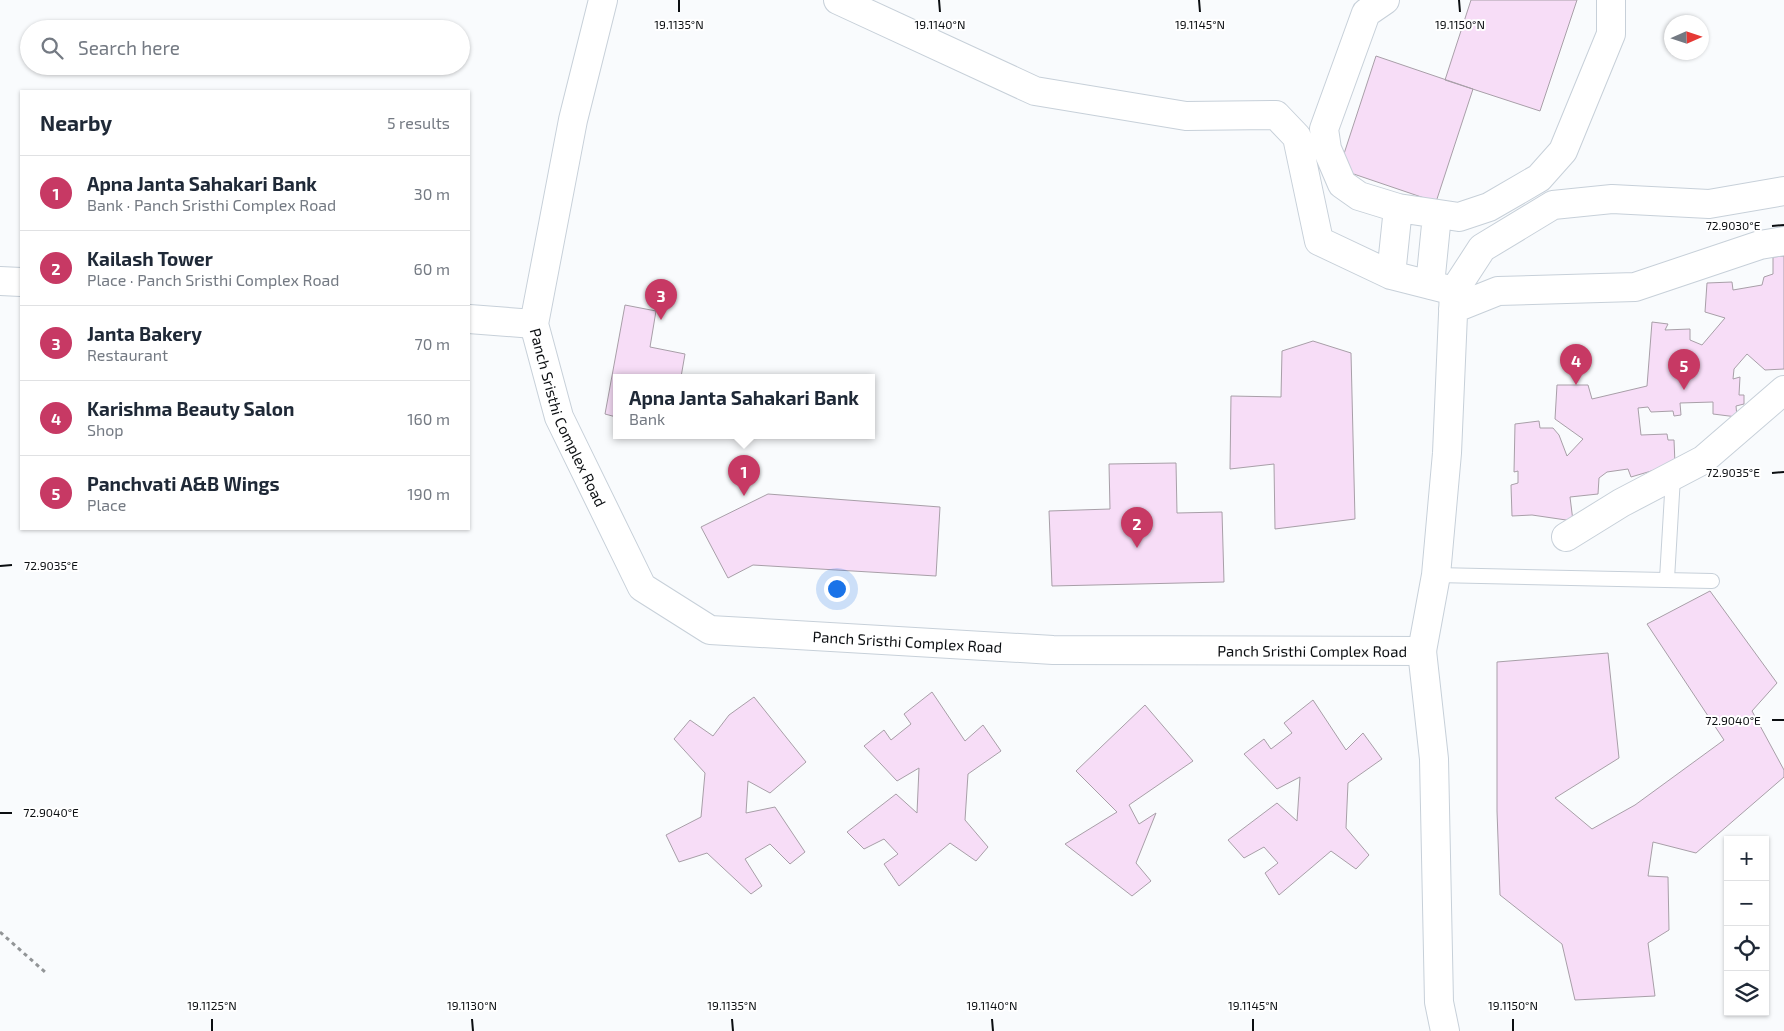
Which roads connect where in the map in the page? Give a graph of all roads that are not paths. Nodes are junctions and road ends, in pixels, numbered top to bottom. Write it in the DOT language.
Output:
graph roads {
  1 [pos="603,0"];
  2 [pos="838,0"];
  3 [pos="1386,0"];
  4 [pos="1611,0"];
  5 [pos="1784,191"];
  6 [pos="1398,208"];
  7 [pos="1437,215"];
  8 [pos="1784,241"];
  9 [pos="1390,275"];
  10 [pos="0,281"];
  11 [pos="20,282"];
  12 [pos="1446,295"];
  13 [pos="470,319"];
  14 [pos="534,324"];
  15 [pos="1784,390"];
  16 [pos="1673,477"];
  17 [pos="1566,537"];
  18 [pos="1436,575"];
  19 [pos="1667,580"];
  20 [pos="1712,580"];
  21 [pos="1422,651"];
  22 [pos="1445,1031"];
  1 -- 14 [label="street, Panch Sristhi Complex Road"];
  2 -- 9 [label="street"];
  3 -- 6 [label="street"];
  4 -- 7 [label="street"];
  5 -- 12 [label="street"];
  6 -- 7 [label="street"];
  6 -- 9 [label="street"];
  7 -- 12 [label="street"];
  8 -- 12 [label="street"];
  9 -- 12 [label="street"];
  10 -- 11 [label="street"];
  12 -- 18 [label="street"];
  13 -- 14 [label="street"];
  14 -- 21 [label="street, Panch Sristhi Complex Road"];
  15 -- 16 [label="street"];
  16 -- 17 [label="street"];
  16 -- 19 [label="lane"];
  18 -- 19 [label="lane"];
  18 -- 21 [label="street"];
  19 -- 20 [label="lane"];
  21 -- 22 [label="street, Panch Sristhi Complex Road"];
}
